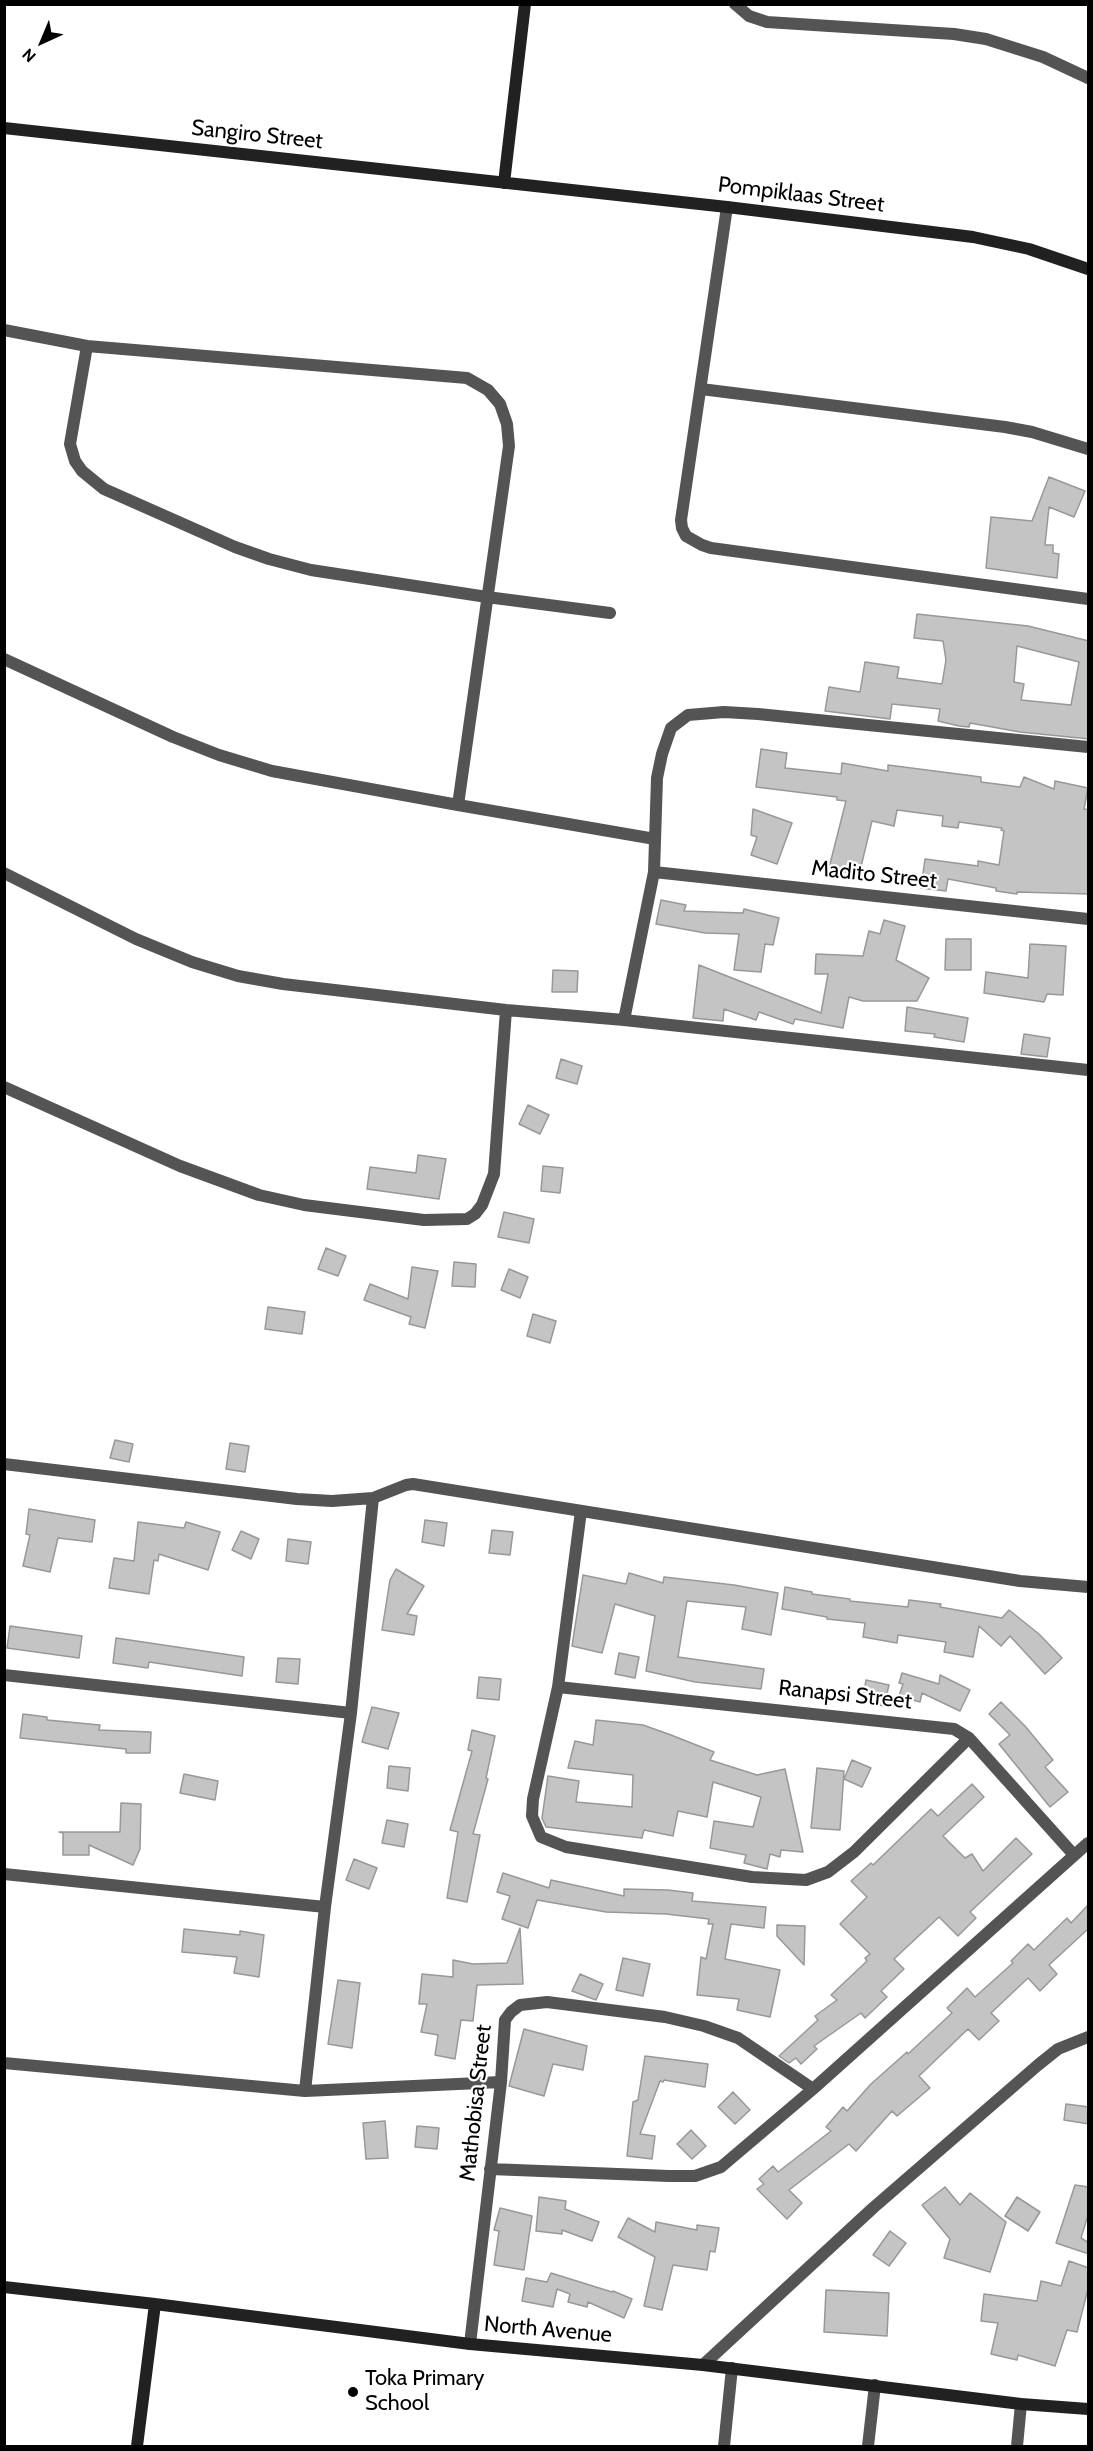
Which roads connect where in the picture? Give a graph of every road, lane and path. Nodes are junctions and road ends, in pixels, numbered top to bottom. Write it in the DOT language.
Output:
graph roads {
  1 [pos="525,4"];
  2 [pos="735,4"];
  3 [pos="1089,78"];
  4 [pos="4,128"];
  5 [pos="504,183"];
  6 [pos="727,207"];
  7 [pos="1089,269"];
  8 [pos="4,330"];
  9 [pos="87,346"];
  10 [pos="701,389"];
  11 [pos="1089,449"];
  12 [pos="487,597"];
  13 [pos="1089,598"];
  14 [pos="610,613"];
  15 [pos="4,659"];
  16 [pos="1089,747"];
  17 [pos="458,805"];
  18 [pos="655,839"];
  19 [pos="654,872"];
  20 [pos="4,873"];
  21 [pos="1089,919"];
  22 [pos="506,1010"];
  23 [pos="624,1020"];
  24 [pos="1089,1070"];
  25 [pos="4,1087"];
  26 [pos="4,1464"];
  27 [pos="373,1498"];
  28 [pos="581,1511"];
  29 [pos="1089,1587"];
  30 [pos="4,1674"];
  31 [pos="558,1687"];
  32 [pos="351,1713"];
  33 [pos="969,1738"];
  34 [pos="1089,1843"];
  35 [pos="1074,1855"];
  36 [pos="4,1874"];
  37 [pos="325,1906"];
  38 [pos="1089,2037"];
  39 [pos="4,2063"];
  40 [pos="501,2082"];
  41 [pos="813,2089"];
  42 [pos="305,2091"];
  43 [pos="490,2169"];
  44 [pos="4,2287"];
  45 [pos="154,2304"];
  46 [pos="470,2344"];
  47 [pos="703,2365"];
  48 [pos="732,2368"];
  49 [pos="875,2385"];
  50 [pos="1021,2404"];
  51 [pos="1089,2409"];
  52 [pos="137,2446"];
  53 [pos="724,2446"];
  54 [pos="868,2446"];
  55 [pos="1017,2446"];
  1 -- 5 [label="street"];
  2 -- 3 [label="street"];
  4 -- 5 [label="street, Sangiro Street"];
  5 -- 6 [label="street, Pompiklaas Street"];
  6 -- 7 [label="street, Pompiklaas Street"];
  6 -- 10 [label="street"];
  8 -- 9 [label="street"];
  9 -- 12 [label="street"];
  9 -- 12 [label="street"];
  10 -- 11 [label="street"];
  10 -- 13 [label="street"];
  12 -- 14 [label="street"];
  12 -- 17 [label="street"];
  15 -- 17 [label="street"];
  16 -- 18 [label="street"];
  17 -- 18 [label="street"];
  18 -- 19 [label="street"];
  19 -- 21 [label="street, Madito Street"];
  19 -- 23 [label="street"];
  20 -- 22 [label="street"];
  22 -- 23 [label="street"];
  22 -- 25 [label="street"];
  23 -- 24 [label="street"];
  26 -- 27 [label="street"];
  27 -- 28 [label="street"];
  27 -- 32 [label="street"];
  28 -- 29 [label="street"];
  28 -- 31 [label="street"];
  30 -- 32 [label="street"];
  31 -- 33 [label="street, Ranapsi Street"];
  31 -- 33 [label="street"];
  32 -- 37 [label="street"];
  33 -- 35 [label="street, Ranapsi Street"];
  34 -- 35 [label="street"];
  35 -- 41 [label="street"];
  36 -- 37 [label="street"];
  37 -- 42 [label="street"];
  38 -- 47 [label="street"];
  39 -- 42 [label="street"];
  40 -- 41 [label="street, Mathobisa Street"];
  40 -- 42 [label="street"];
  40 -- 43 [label="street, Mathobisa Street"];
  41 -- 43 [label="street"];
  43 -- 46 [label="street, Mathobisa Street"];
  44 -- 45 [label="street, North Avenue"];
  45 -- 46 [label="street, North Avenue"];
  45 -- 52 [label="street"];
  46 -- 47 [label="street, North Avenue"];
  47 -- 48 [label="street, North Avenue"];
  48 -- 49 [label="street, North Avenue"];
  48 -- 53 [label="street"];
  49 -- 50 [label="street, North Avenue"];
  49 -- 54 [label="street"];
  50 -- 51 [label="street, North Avenue"];
  50 -- 55 [label="street"];
}
